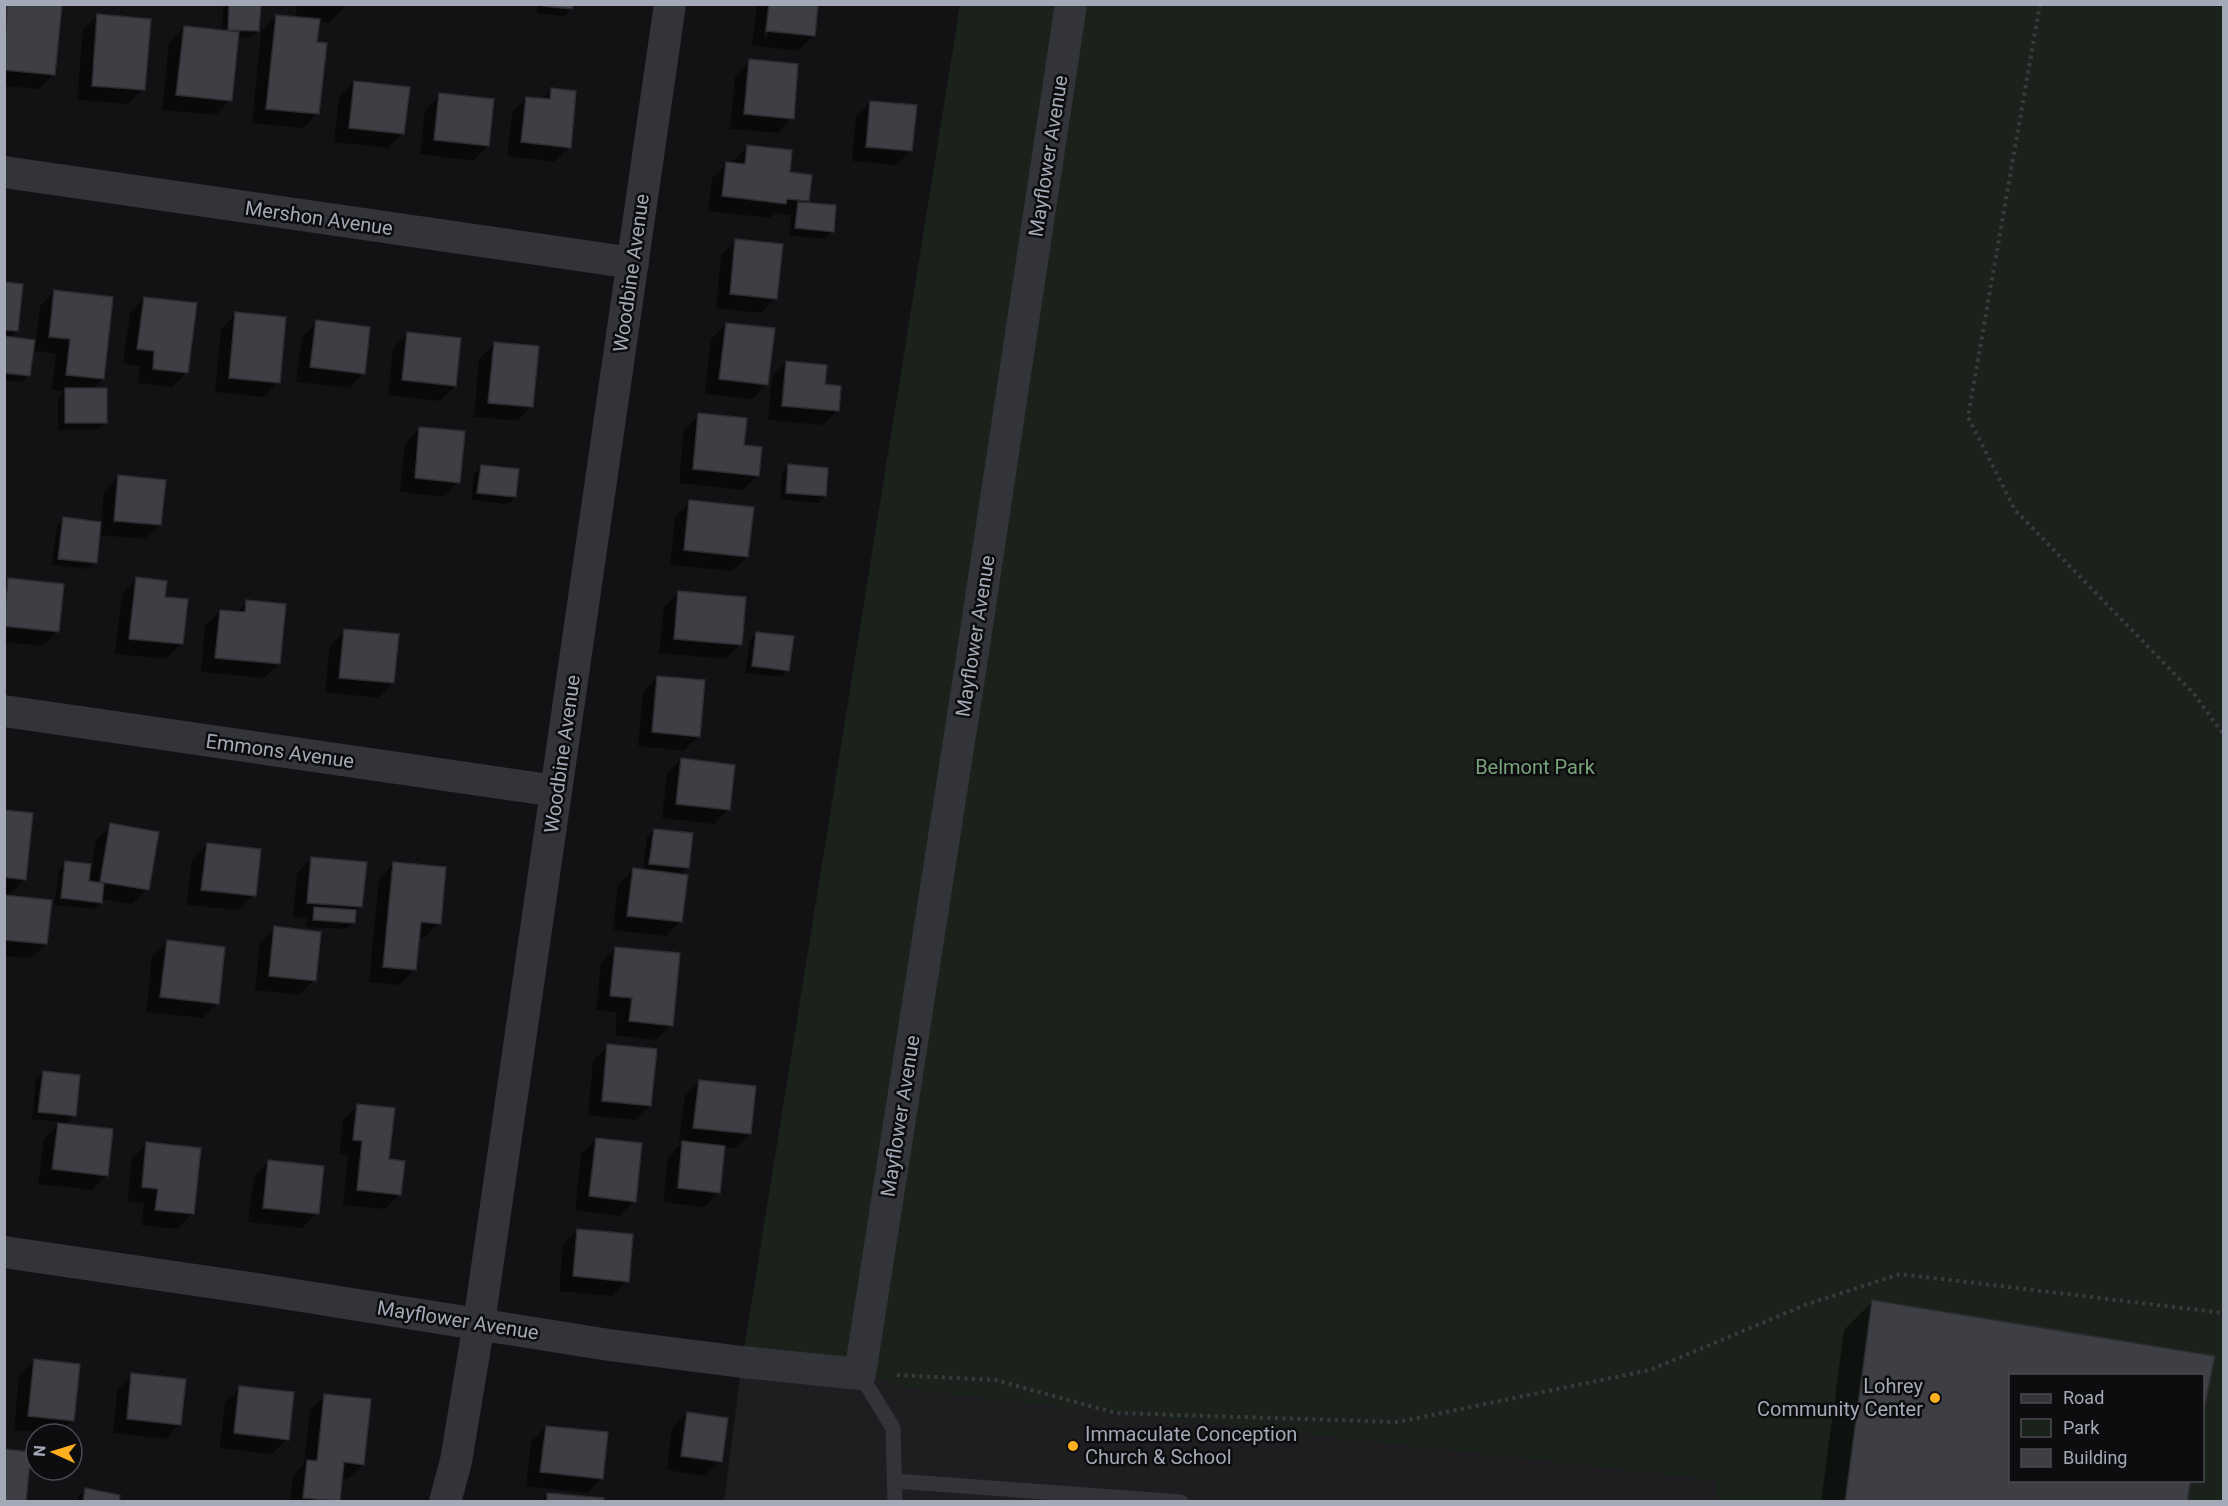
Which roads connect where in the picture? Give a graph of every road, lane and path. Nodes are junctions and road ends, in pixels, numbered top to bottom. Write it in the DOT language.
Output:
graph roads {
  1 [pos="670,4"];
  2 [pos="1071,4"];
  3 [pos="2040,4"];
  4 [pos="4,172"];
  5 [pos="633,263"];
  6 [pos="4,711"];
  7 [pos="2223,735"];
  8 [pos="556,791"];
  9 [pos="4,1252"];
  10 [pos="2223,1313"];
  11 [pos="479,1323"];
  12 [pos="860,1374"];
  13 [pos="895,1481"];
  14 [pos="445,1502"];
  15 [pos="895,1502"];
  16 [pos="1181,1502"];
  1 -- 5 [label="street, Woodbine Avenue"];
  2 -- 12 [label="street, Mayflower Avenue"];
  3 -- 7 [label="path"];
  4 -- 5 [label="street, Mershon Avenue"];
  5 -- 8 [label="street, Woodbine Avenue"];
  6 -- 8 [label="street, Emmons Avenue"];
  8 -- 11 [label="street, Woodbine Avenue"];
  9 -- 11 [label="street, Mayflower Avenue"];
  10 -- 12 [label="path"];
  11 -- 12 [label="street, Mayflower Avenue"];
  11 -- 14 [label="street, Woodbine Avenue"];
  12 -- 13 [label="lane"];
  13 -- 15 [label="lane"];
  13 -- 16 [label="lane"];
}
